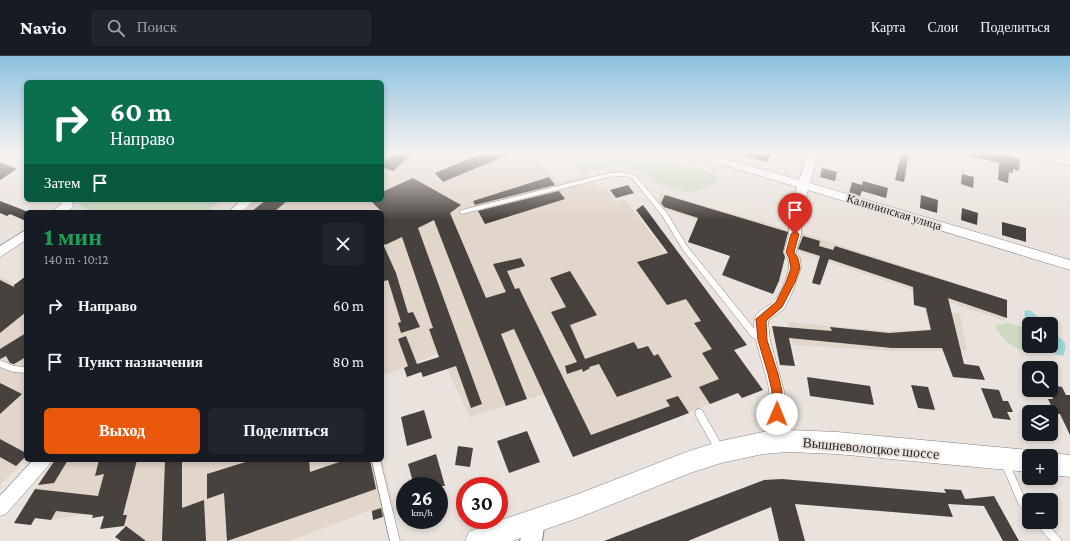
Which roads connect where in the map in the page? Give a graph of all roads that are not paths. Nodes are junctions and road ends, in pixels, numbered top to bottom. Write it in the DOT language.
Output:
graph roads {
  1 [pos="606,176"];
  2 [pos="630,176"];
  3 [pos="775,176"];
  4 [pos="806,176"];
  5 [pos="803,184"];
  6 [pos="66,202"];
  7 [pos="246,202"];
  8 [pos="61,210"];
  9 [pos="237,210"];
  10 [pos="462,212"];
  11 [pos="24,235"];
  12 [pos="0,252"];
  13 [pos="1070,265"];
  14 [pos="763,340"];
  15 [pos="0,364"];
  16 [pos="24,370"];
  17 [pos="699,413"];
  18 [pos="780,442"];
  19 [pos="721,452"];
  20 [pos="1003,459"];
  21 [pos="1022,460"];
  22 [pos="41,462"];
  23 [pos="376,462"];
  24 [pos="1058,465"];
  25 [pos="1070,466"];
  26 [pos="1022,502"];
  27 [pos="0,508"];
  28 [pos="1046,529"];
  29 [pos="533,530"];
  30 [pos="395,541"];
  31 [pos="478,541"];
  32 [pos="1057,541"];
  1 -- 10 [label="lane"];
  2 -- 14 [label="lane"];
  3 -- 5 [label="street, Калининская улица"];
  4 -- 5 [label="street"];
  5 -- 13 [label="street, Калининская улица"];
  5 -- 14 [label="street"];
  6 -- 8 [label="street"];
  7 -- 9 [label="street"];
  11 -- 12 [label="street"];
  14 -- 18 [label="street"];
  15 -- 16 [label="lane"];
  17 -- 19 [label="lane"];
  18 -- 19 [label="main road, Вышневолоцкое шоссе"];
  18 -- 20 [label="main road, Вышневолоцкое шоссе"];
  19 -- 29 [label="main road, Вышневолоцкое шоссе"];
  20 -- 21 [label="main road, Вышневолоцкое шоссе"];
  20 -- 26 [label="lane"];
  22 -- 27 [label="street"];
  23 -- 30 [label="lane"];
  24 -- 25 [label="main road"];
  28 -- 32 [label="lane"];
  29 -- 31 [label="main road, Вышневолоцкое шоссе"];
}
